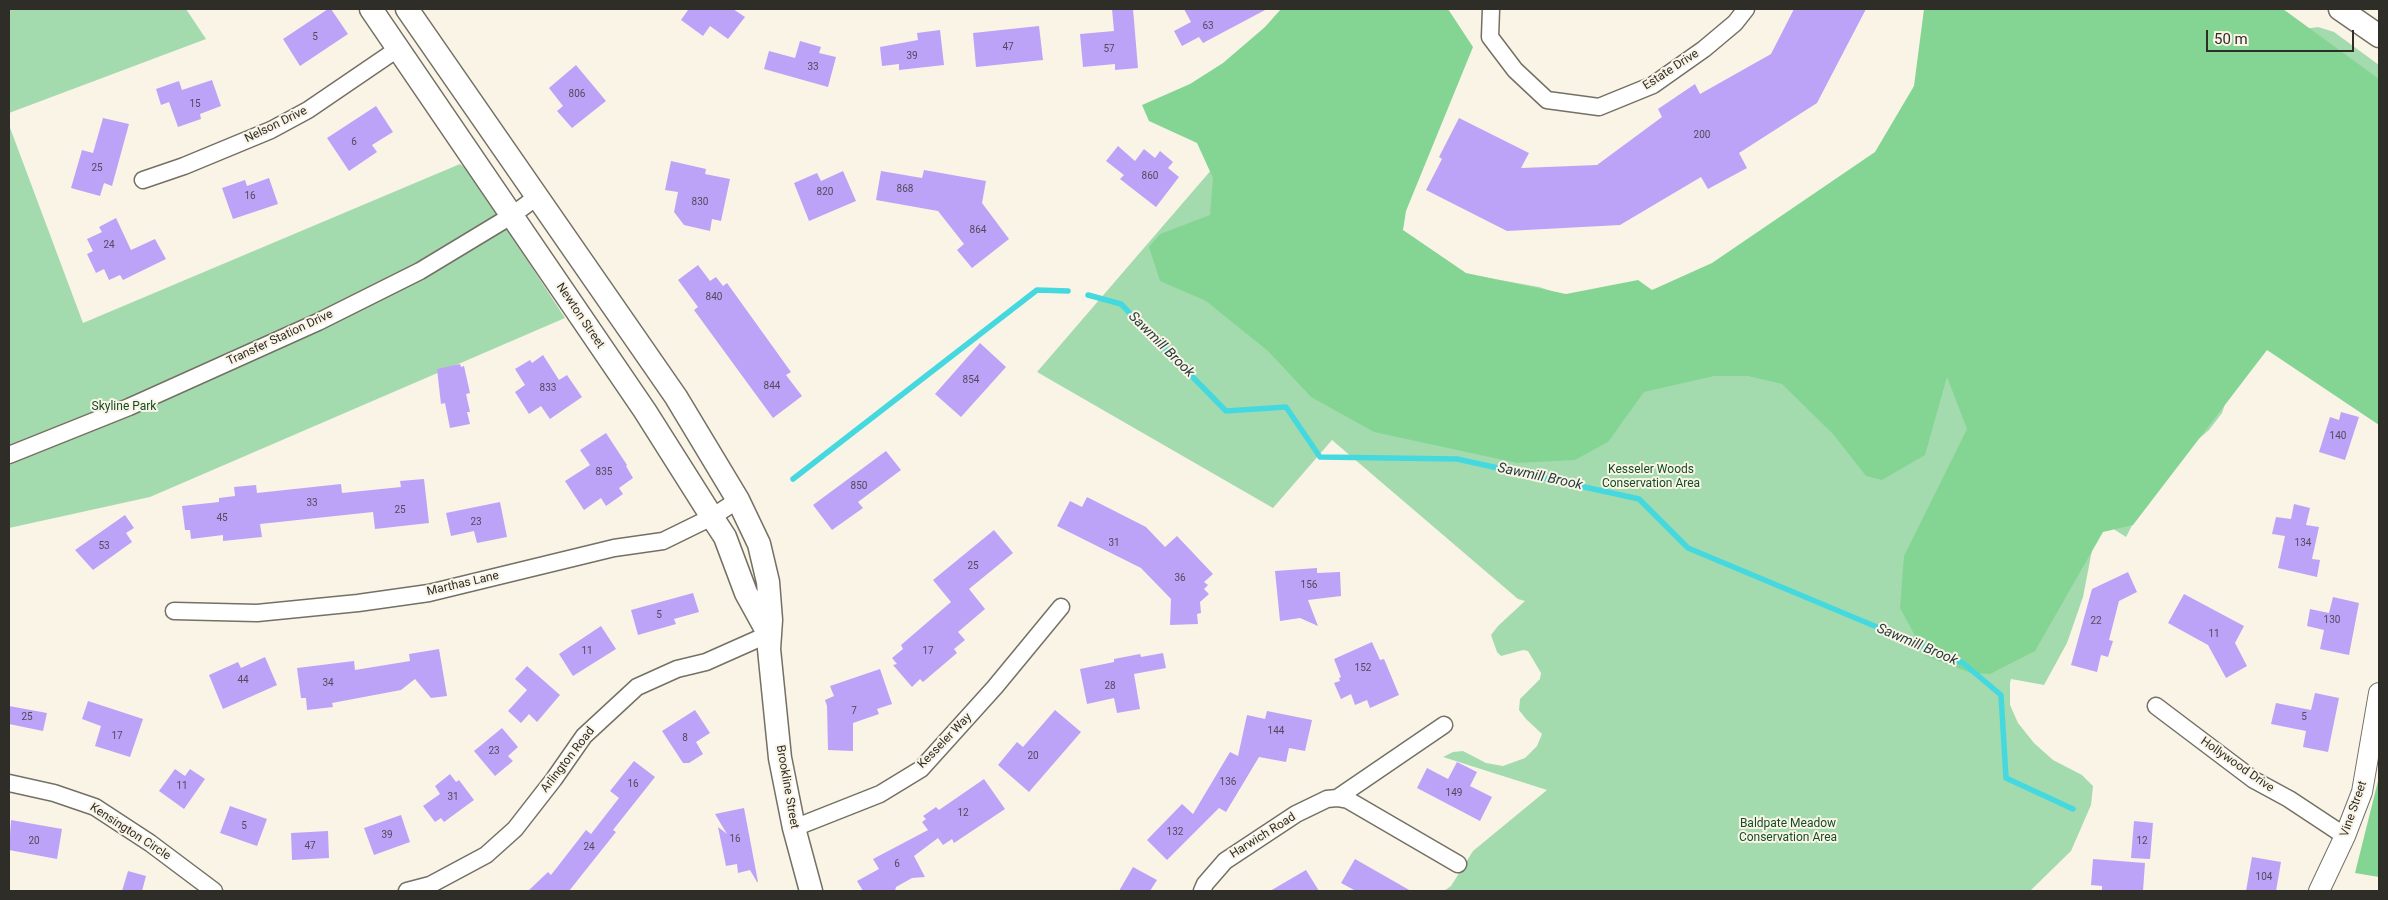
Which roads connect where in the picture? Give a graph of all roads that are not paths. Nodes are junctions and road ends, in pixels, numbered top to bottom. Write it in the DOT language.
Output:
graph roads {
  1 [pos="371,9"];
  2 [pos="407,9"];
  3 [pos="1491,9"];
  4 [pos="1746,9"];
  5 [pos="2340,9"];
  6 [pos="2379,36"];
  7 [pos="399,48"];
  8 [pos="143,180"];
  9 [pos="538,196"];
  10 [pos="512,216"];
  11 [pos="9,455"];
  12 [pos="738,500"];
  13 [pos="712,517"];
  14 [pos="1061,607"];
  15 [pos="174,611"];
  16 [pos="769,634"];
  17 [pos="772,681"];
  18 [pos="2379,694"];
  19 [pos="2156,706"];
  20 [pos="1444,725"];
  21 [pos="9,783"];
  22 [pos="1337,798"];
  23 [pos="794,828"];
  24 [pos="2345,836"];
  25 [pos="1458,864"];
  26 [pos="214,891"];
  27 [pos="407,891"];
  28 [pos="810,891"];
  29 [pos="1202,891"];
  30 [pos="2319,891"];
  1 -- 7 [label="main road, Newton Street"];
  2 -- 9 [label="main road, Newton Street"];
  3 -- 4 [label="street, Estate Drive"];
  5 -- 6 [label="main road"];
  7 -- 8 [label="street, Nelson Drive"];
  7 -- 10 [label="main road, Newton Street"];
  9 -- 10 [label="street, Transfer Station Drive"];
  9 -- 12 [label="main road, Newton Street"];
  10 -- 11 [label="street, Transfer Station Drive"];
  10 -- 13 [label="main road, Newton Street"];
  12 -- 13 [label="street, Marthas Lane"];
  12 -- 16 [label="main road, Newton Street"];
  13 -- 15 [label="street, Marthas Lane"];
  13 -- 16 [label="main road, Newton Street"];
  14 -- 23 [label="street, Kesseler Way"];
  16 -- 17 [label="main road, Newton Street"];
  16 -- 27 [label="street, Arlington Road"];
  17 -- 23 [label="main road, Brookline Street"];
  18 -- 24 [label="street, Vine Street"];
  19 -- 24 [label="street, Hollywood Drive"];
  20 -- 22 [label="street, Harwich Road"];
  21 -- 26 [label="street, Kensington Circle"];
  22 -- 25 [label="street"];
  22 -- 29 [label="street, Harwich Road"];
  23 -- 28 [label="main road, Brookline Street"];
  24 -- 30 [label="street, Vine Street"];
}
